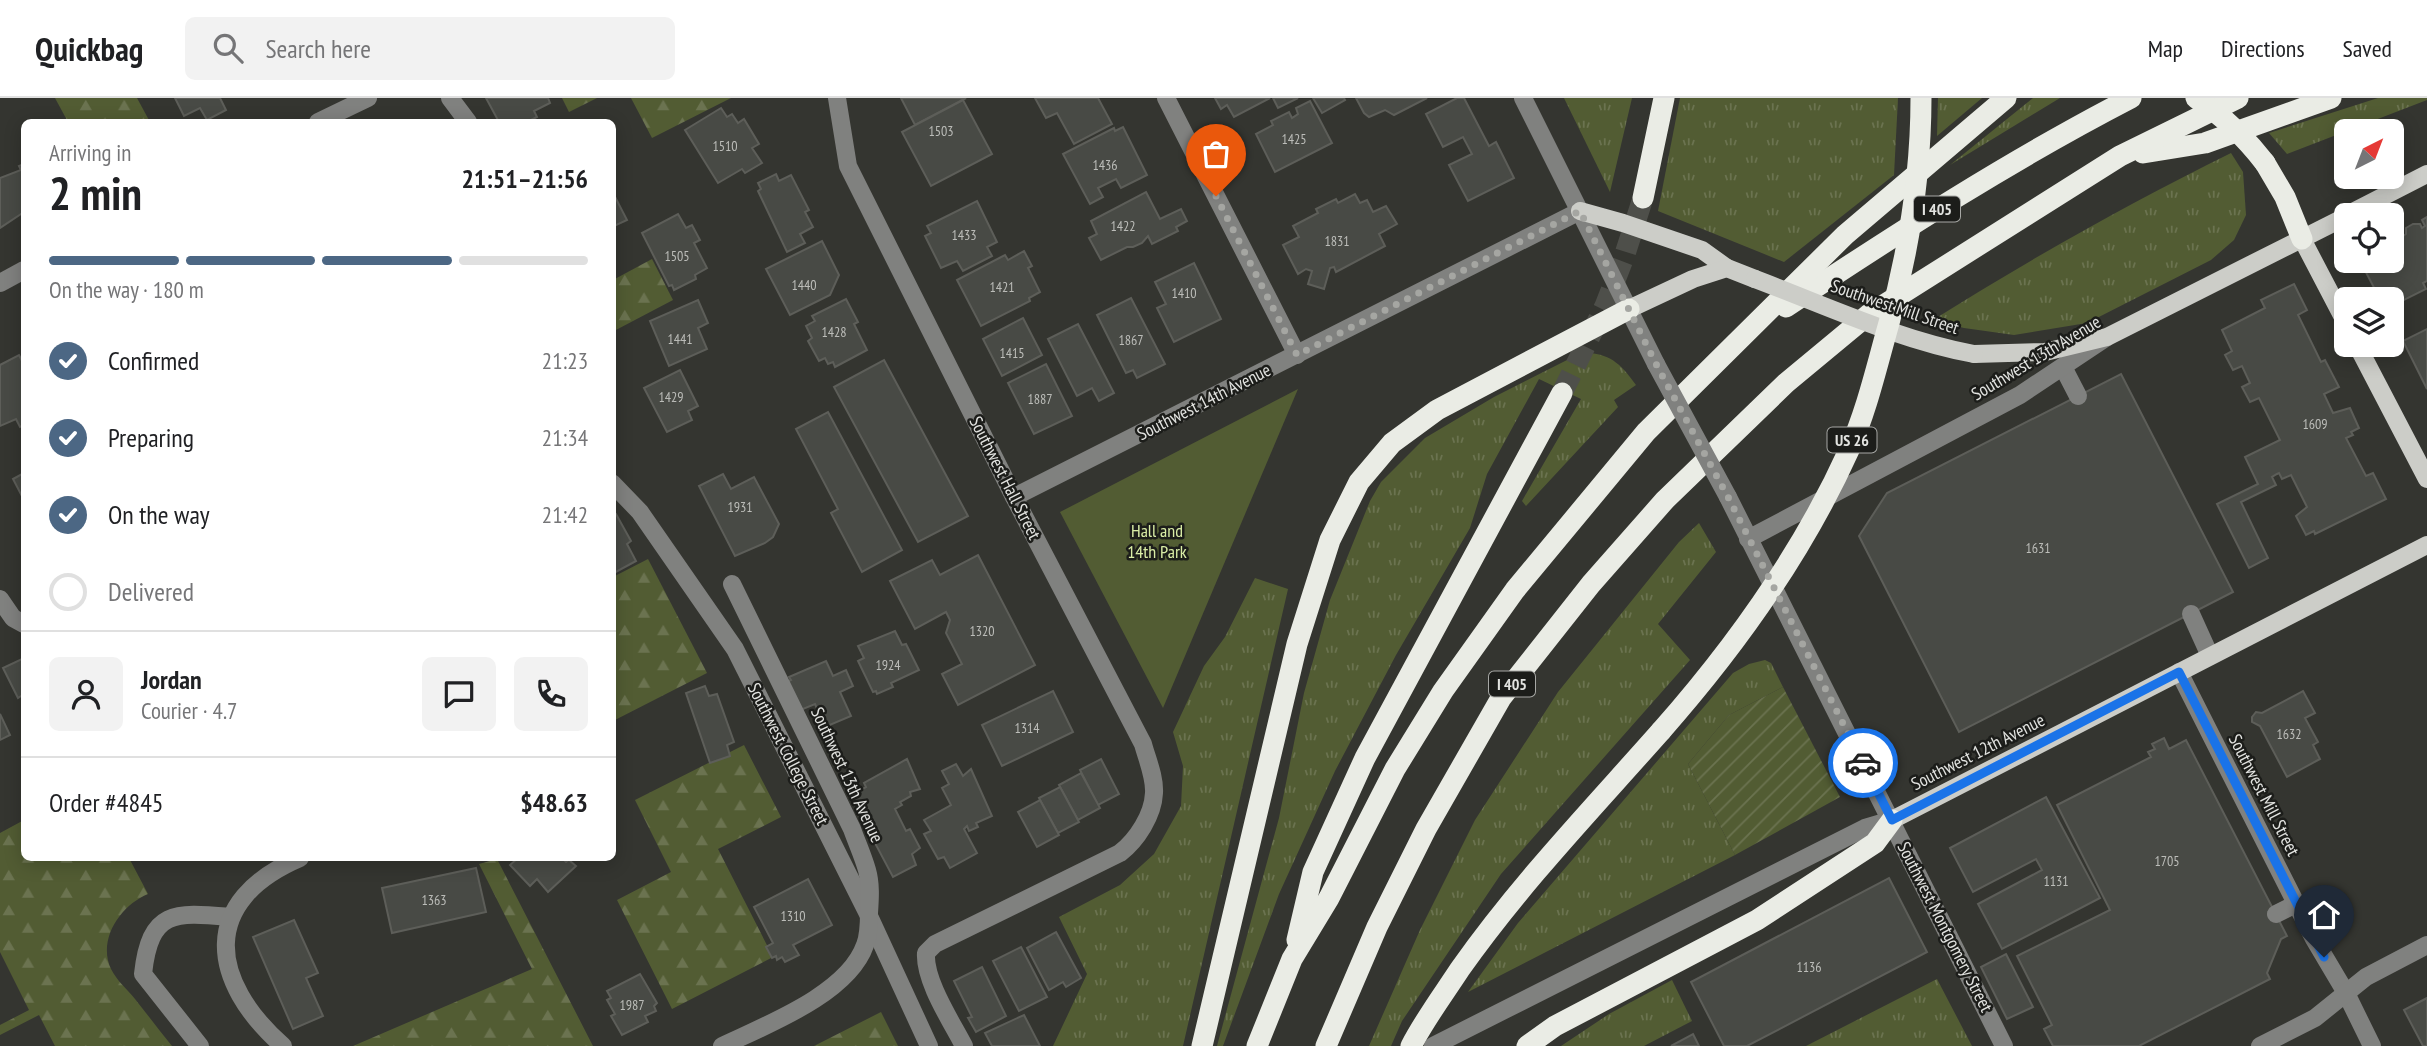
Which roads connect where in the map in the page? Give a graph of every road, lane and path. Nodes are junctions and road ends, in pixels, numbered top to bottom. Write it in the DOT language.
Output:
graph roads {
  1 [pos="368,98"];
  2 [pos="450,98"];
  3 [pos="836,98"];
  4 [pos="1166,98"];
  5 [pos="1523,98"];
  6 [pos="1664,98"];
  7 [pos="1920,98"];
  8 [pos="2006,98"];
  9 [pos="2132,98"];
  10 [pos="2196,98"];
  11 [pos="2238,98"];
  12 [pos="2330,98"];
  13 [pos="324,119"];
  14 [pos="466,119"];
  15 [pos="2120,156"];
  16 [pos="2427,174"];
  17 [pos="1643,198"];
  18 [pos="2370,203"];
  19 [pos="1580,211"];
  20 [pos="2334,222"];
  21 [pos="2302,239"];
  22 [pos="1727,268"];
  23 [pos="21,272"];
  24 [pos="0,283"];
  25 [pos="2334,300"];
  26 [pos="1629,309"];
  27 [pos="1749,331"];
  28 [pos="2108,338"];
  29 [pos="1297,355"];
  30 [pos="2363,357"];
  31 [pos="2063,367"];
  32 [pos="1562,393"];
  33 [pos="2078,396"];
  34 [pos="2427,479"];
  35 [pos="616,487"];
  36 [pos="1014,497"];
  37 [pos="1748,539"];
  38 [pos="2427,545"];
  39 [pos="732,583"];
  40 [pos="0,599"];
  41 [pos="2191,614"];
  42 [pos="21,623"];
  43 [pos="2210,656"];
  44 [pos="2179,672"];
  45 [pos="1892,820"];
  46 [pos="295,861"];
  47 [pos="2296,904"];
  48 [pos="2276,914"];
  49 [pos="869,916"];
  50 [pos="231,917"];
  51 [pos="2427,945"];
  52 [pos="1292,959"];
  53 [pos="2346,993"];
  54 [pos="200,1046"];
  55 [pos="282,1046"];
  56 [pos="722,1046"];
  57 [pos="929,1046"];
  58 [pos="964,1046"];
  59 [pos="1202,1046"];
  60 [pos="1257,1046"];
  61 [pos="1326,1046"];
  62 [pos="1411,1046"];
  63 [pos="1433,1046"];
  64 [pos="1527,1046"];
  65 [pos="2004,1046"];
  66 [pos="2260,1046"];
  67 [pos="2372,1046"];
  1 -- 13 [label="street"];
  2 -- 14 [label="street"];
  3 -- 36 [label="street, Southwest Hall Street"];
  4 -- 29 [label="street"];
  5 -- 19 [label="street, Southwest Montgomery Street"];
  6 -- 17 [label="highway"];
  7 -- 62 [label="highway, US 26, bridge"];
  8 -- 27 [label="highway"];
  9 -- 27 [label="highway, I 405"];
  10 -- 21 [label="highway, bridge"];
  11 -- 15 [label="highway, I 405"];
  12 -- 15 [label="highway"];
  15 -- 61 [label="highway, I 405"];
  16 -- 18 [label="main road, Southwest 13th Avenue"];
  19 -- 22 [label="main road, Southwest Mill Street"];
  19 -- 26 [label="street, Southwest Montgomery Street"];
  19 -- 29 [label="street, Southwest 14th Avenue"];
  20 -- 21 [label="main road, Southwest 13th Avenue"];
  21 -- 25 [label="main road"];
  21 -- 28 [label="main road, Southwest 13th Avenue"];
  22 -- 26 [label="main road"];
  22 -- 28 [label="main road, Southwest Mill Street, bridge"];
  23 -- 24 [label="street"];
  26 -- 37 [label="street, Southwest Montgomery Street, bridge"];
  26 -- 59 [label="highway"];
  27 -- 52 [label="highway, I 405"];
  28 -- 31 [label="street, Southwest 13th Avenue"];
  29 -- 36 [label="street, Southwest 14th Avenue"];
  30 -- 34 [label="main road"];
  31 -- 33 [label="street"];
  31 -- 37 [label="street, Southwest 13th Avenue"];
  32 -- 52 [label="highway"];
  35 -- 49 [label="street, Southwest College Street"];
  36 -- 58 [label="street, Southwest Hall Street"];
  37 -- 45 [label="street, Southwest Montgomery Street"];
  38 -- 43 [label="main road, Southwest 12th Avenue"];
  39 -- 49 [label="street, Southwest 13th Avenue"];
  40 -- 42 [label="street"];
  41 -- 43 [label="street"];
  43 -- 44 [label="main road, Southwest 12th Avenue"];
  44 -- 45 [label="main road, Southwest 12th Avenue"];
  44 -- 47 [label="street, Southwest Mill Street"];
  45 -- 63 [label="street, Southwest 12th Avenue"];
  45 -- 64 [label="highway"];
  45 -- 65 [label="street, Southwest Montgomery Street"];
  46 -- 50 [label="street"];
  47 -- 48 [label="street"];
  47 -- 53 [label="street, Southwest Mill Street"];
  49 -- 56 [label="street, Southwest 13th Avenue"];
  49 -- 57 [label="street, Southwest College Street"];
  50 -- 54 [label="street"];
  50 -- 55 [label="street"];
  51 -- 53 [label="street"];
  52 -- 60 [label="highway, I 405"];
  53 -- 66 [label="street"];
  53 -- 67 [label="street, Southwest Mill Street"];
}
